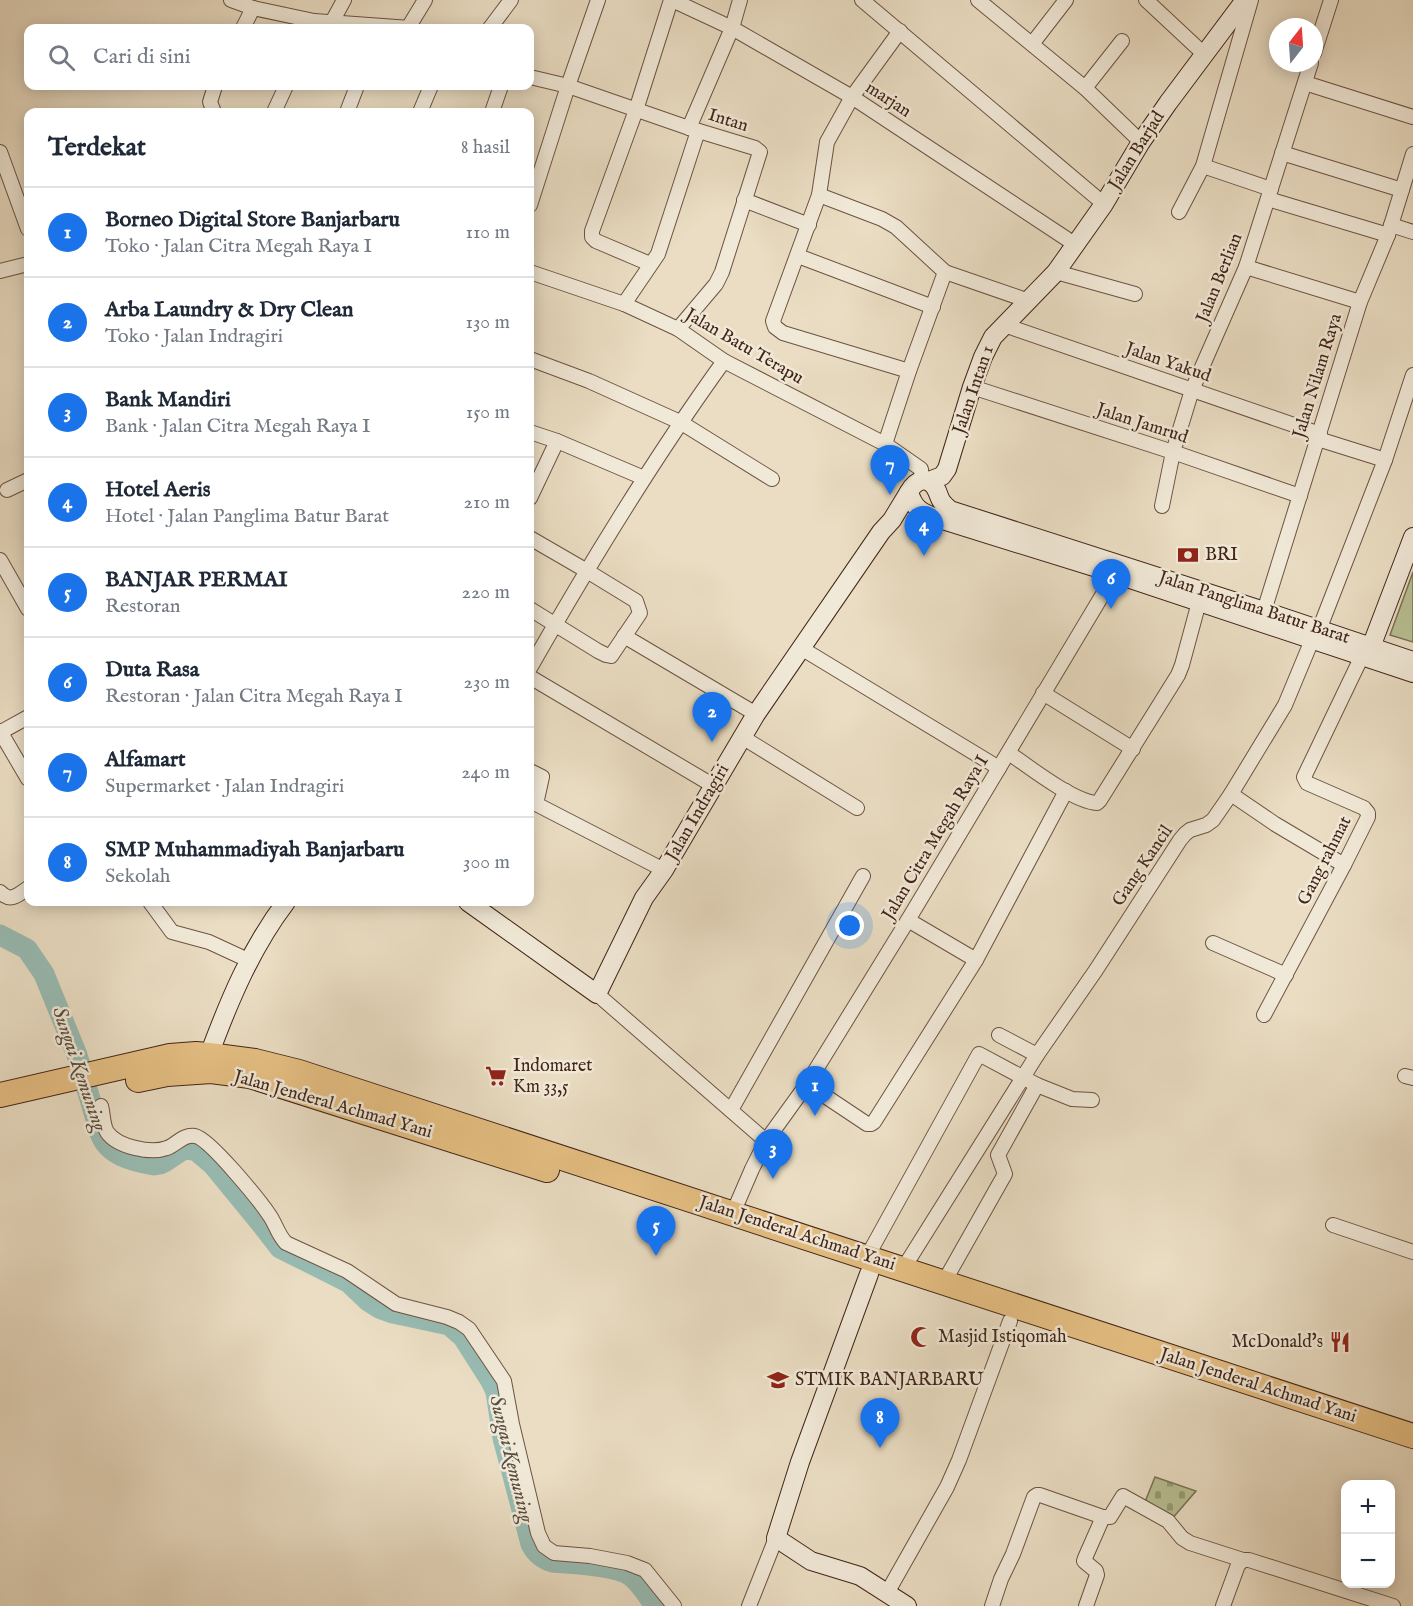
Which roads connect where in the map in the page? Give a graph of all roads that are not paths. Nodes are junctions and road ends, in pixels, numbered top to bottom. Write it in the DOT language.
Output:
graph roads {
  1 [pos="231,0"];
  2 [pos="344,0"];
  3 [pos="425,0"];
  4 [pos="511,0"];
  5 [pos="598,0"];
  6 [pos="672,0"];
  7 [pos="740,0"];
  8 [pos="862,0"];
  9 [pos="1066,0"];
  10 [pos="1146,0"];
  11 [pos="1245,0"];
  12 [pos="1251,0"];
  13 [pos="1331,0"];
  14 [pos="983,2"];
  15 [pos="253,8"];
  16 [pos="332,22"];
  17 [pos="245,24"];
  18 [pos="309,24"];
  19 [pos="319,24"];
  20 [pos="352,24"];
  21 [pos="411,24"];
  22 [pos="493,24"];
  23 [pos="1323,25"];
  24 [pos="732,28"];
  25 [pos="900,31"];
  26 [pos="1122,41"];
  27 [pos="1032,44"];
  28 [pos="1205,55"];
  29 [pos="1308,72"];
  30 [pos="534,78"];
  31 [pos="1305,82"];
  32 [pos="568,86"];
  33 [pos="1085,88"];
  34 [pos="214,90"];
  35 [pos="284,90"];
  36 [pos="355,90"];
  37 [pos="429,90"];
  38 [pos="500,90"];
  39 [pos="852,97"];
  40 [pos="212,108"];
  41 [pos="276,108"];
  42 [pos="349,108"];
  43 [pos="422,108"];
  44 [pos="493,108"];
  45 [pos="636,110"];
  46 [pos="1413,117"];
  47 [pos="694,130"];
  48 [pos="1141,142"];
  49 [pos="1282,153"];
  50 [pos="1413,154"];
  51 [pos="1,158"];
  52 [pos="1203,166"];
  53 [pos="1402,190"];
  54 [pos="534,193"];
  55 [pos="1269,194"];
  56 [pos="819,195"];
  57 [pos="744,200"];
  58 [pos="1104,204"];
  59 [pos="1179,212"];
  60 [pos="24,218"];
  61 [pos="809,225"];
  62 [pos="1389,230"];
  63 [pos="1413,232"];
  64 [pos="1076,244"];
  65 [pos="798,256"];
  66 [pos="650,264"];
  67 [pos="24,265"];
  68 [pos="1246,267"];
  69 [pos="0,271"];
  70 [pos="945,272"];
  71 [pos="1056,272"];
  72 [pos="534,273"];
  73 [pos="1135,294"];
  74 [pos="1029,301"];
  75 [pos="1360,302"];
  76 [pos="624,304"];
  77 [pos="933,307"];
  78 [pos="1004,325"];
  79 [pos="678,329"];
  80 [pos="534,360"];
  81 [pos="724,361"];
  82 [pos="909,371"];
  83 [pos="1413,375"];
  84 [pos="972,387"];
  85 [pos="1192,390"];
  86 [pos="680,422"];
  87 [pos="534,433"];
  88 [pos="1319,436"];
  89 [pos="557,441"];
  90 [pos="885,444"];
  91 [pos="1173,452"];
  92 [pos="1385,460"];
  93 [pos="644,478"];
  94 [pos="772,479"];
  95 [pos="24,482"];
  96 [pos="920,485"];
  97 [pos="7,490"];
  98 [pos="534,490"];
  99 [pos="1300,496"];
  100 [pos="1162,506"];
  101 [pos="922,512"];
  102 [pos="892,520"];
  103 [pos="1413,537"];
  104 [pos="534,540"];
  105 [pos="0,560"];
  106 [pos="587,571"];
  107 [pos="1115,574"];
  108 [pos="4,580"];
  109 [pos="1199,602"];
  110 [pos="24,604"];
  111 [pos="534,611"];
  112 [pos="1264,611"];
  113 [pos="555,624"];
  114 [pos="1316,635"];
  115 [pos="624,636"];
  116 [pos="801,648"];
  117 [pos="1366,652"];
  118 [pos="534,661"];
  119 [pos="1413,661"];
  120 [pos="1413,673"];
  121 [pos="534,679"];
  122 [pos="1043,693"];
  123 [pos="756,714"];
  124 [pos="24,719"];
  125 [pos="0,731"];
  126 [pos="742,737"];
  127 [pos="4,749"];
  128 [pos="1133,749"];
  129 [pos="1009,753"];
  130 [pos="999,768"];
  131 [pos="534,773"];
  132 [pos="24,774"];
  133 [pos="714,786"];
  134 [pos="1066,791"];
  135 [pos="1231,794"];
  136 [pos="857,808"];
  137 [pos="1344,865"];
  138 [pos="664,870"];
  139 [pos="863,876"];
  140 [pos="24,891"];
  141 [pos="0,892"];
  142 [pos="153,906"];
  143 [pos="283,906"];
  144 [pos="474,906"];
  145 [pos="908,920"];
  146 [pos="1213,943"];
  147 [pos="248,960"];
  148 [pos="976,960"];
  149 [pos="1286,975"];
  150 [pos="597,994"];
  151 [pos="1264,1015"];
  152 [pos="999,1035"];
  153 [pos="209,1055"];
  154 [pos="1037,1055"];
  155 [pos="1022,1077"];
  156 [pos="807,1084"];
  157 [pos="1037,1085"];
  158 [pos="75,1087"];
  159 [pos="106,1088"];
  160 [pos="0,1095"];
  161 [pos="1092,1100"];
  162 [pos="731,1110"];
  163 [pos="0,1111"];
  164 [pos="456,1132"];
  165 [pos="766,1141"];
  166 [pos="570,1168"];
  167 [pos="733,1213"];
  168 [pos="1333,1225"];
  169 [pos="1413,1252"];
  170 [pos="868,1266"];
  171 [pos="903,1269"];
  172 [pos="944,1282"];
  173 [pos="1010,1321"];
  174 [pos="1159,1362"];
  175 [pos="1274,1399"];
  176 [pos="1413,1436"];
  177 [pos="1413,1453"];
  178 [pos="1103,1517"];
  179 [pos="776,1538"];
  180 [pos="1243,1560"];
  181 [pos="887,1593"];
  182 [pos="753,1605"];
  183 [pos="674,1606"];
  184 [pos="907,1606"];
  185 [pos="992,1606"];
  186 [pos="1086,1606"];
  187 [pos="1224,1606"];
  188 [pos="1393,1606"];
  1 -- 15 [label="street"];
  2 -- 16 [label="street"];
  3 -- 21 [label="street"];
  4 -- 22 [label="street"];
  5 -- 32 [label="street"];
  6 -- 24 [label="street, marjan"];
  6 -- 45 [label="street"];
  7 -- 24 [label="street"];
  8 -- 25 [label="street"];
  9 -- 27 [label="street"];
  10 -- 28 [label="street"];
  11 -- 28 [label="main road, Jalan Barjad"];
  12 -- 52 [label="street"];
  13 -- 23 [label="street"];
  14 -- 27 [label="street"];
  15 -- 17 [label="street"];
  15 -- 18 [label="street"];
  16 -- 19 [label="street"];
  16 -- 20 [label="street"];
  24 -- 39 [label="street, marjan"];
  24 -- 47 [label="street"];
  25 -- 39 [label="street"];
  25 -- 58 [label="street"];
  26 -- 33 [label="street"];
  27 -- 33 [label="street"];
  28 -- 48 [label="main road, Jalan Barjad"];
  29 -- 31 [label="street, Jalan Berlian"];
  30 -- 32 [label="street, Intan"];
  31 -- 46 [label="street"];
  31 -- 49 [label="street, Jalan Berlian"];
  32 -- 45 [label="street, Intan"];
  32 -- 54 [label="street"];
  33 -- 48 [label="street"];
  34 -- 40 [label="street"];
  35 -- 41 [label="street"];
  36 -- 42 [label="street"];
  37 -- 43 [label="street"];
  38 -- 44 [label="street"];
  39 -- 56 [label="street"];
  39 -- 64 [label="street, marjan"];
  45 -- 47 [label="street, Intan"];
  45 -- 66 [label="street"];
  47 -- 57 [label="street, Intan"];
  47 -- 66 [label="street"];
  48 -- 58 [label="main road, Jalan Barjad"];
  49 -- 53 [label="street"];
  49 -- 55 [label="street, Jalan Berlian"];
  50 -- 53 [label="street, Jalan Nilam Raya"];
  51 -- 60 [label="street"];
  52 -- 55 [label="street"];
  52 -- 59 [label="street"];
  53 -- 62 [label="street, Jalan Nilam Raya"];
  55 -- 62 [label="street"];
  55 -- 68 [label="street, Jalan Berlian"];
  56 -- 61 [label="street"];
  56 -- 70 [label="street"];
  57 -- 61 [label="street"];
  57 -- 79 [label="street, Intan"];
  58 -- 64 [label="main road, Jalan Barjad"];
  61 -- 65 [label="street"];
  62 -- 63 [label="street"];
  62 -- 75 [label="street, Jalan Nilam Raya"];
  64 -- 71 [label="main road, Jalan Barjad"];
  65 -- 77 [label="street"];
  65 -- 82 [label="street"];
  66 -- 76 [label="street"];
  67 -- 69 [label="street"];
  68 -- 75 [label="street"];
  68 -- 85 [label="street, Jalan Berlian"];
  70 -- 74 [label="street"];
  70 -- 77 [label="street"];
  71 -- 73 [label="street"];
  71 -- 74 [label="main road, Jalan Barjad"];
  72 -- 76 [label="street, Jalan Batu Terapu"];
  74 -- 78 [label="main road, Jalan Intan 1"];
  75 -- 88 [label="street, Jalan Nilam Raya"];
  76 -- 79 [label="street, Jalan Batu Terapu"];
  77 -- 82 [label="street"];
  78 -- 84 [label="main road, Jalan Intan 1"];
  78 -- 85 [label="street, Jalan Yakud"];
  79 -- 81 [label="street, Jalan Batu Terapu"];
  80 -- 86 [label="street"];
  81 -- 86 [label="street"];
  81 -- 90 [label="street, Jalan Batu Terapu"];
  82 -- 90 [label="street"];
  83 -- 92 [label="street, Gang Kancil"];
  84 -- 91 [label="street, Jalan Jamrud"];
  84 -- 96 [label="main road, Jalan Intan 1"];
  85 -- 88 [label="street, Jalan Yakud"];
  85 -- 91 [label="street, Jalan Berlian"];
  86 -- 93 [label="street"];
  86 -- 94 [label="street"];
  87 -- 89 [label="street"];
  88 -- 92 [label="street, Jalan Yakud"];
  88 -- 99 [label="street, Jalan Nilam Raya"];
  89 -- 93 [label="street"];
  89 -- 98 [label="street"];
  90 -- 96 [label="street, Jalan Batu Terapu"];
  91 -- 99 [label="street, Jalan Jamrud"];
  91 -- 100 [label="street, Jalan Berlian"];
  92 -- 114 [label="street, Gang Kancil"];
  93 -- 106 [label="street"];
  95 -- 97 [label="street"];
  96 -- 101 [label="main road"];
  96 -- 102 [label="main road, Jalan Indragiri"];
  96 -- 112 [label="main road, Jalan Panglima Batur Barat"];
  99 -- 112 [label="street, Jalan Nilam Raya"];
  101 -- 102 [label="main road"];
  101 -- 107 [label="main road, Jalan Panglima Batur Barat"];
  102 -- 116 [label="main road, Jalan Indragiri"];
  103 -- 117 [label="main road"];
  104 -- 106 [label="street"];
  105 -- 108 [label="street"];
  106 -- 113 [label="street"];
  106 -- 115 [label="street"];
  107 -- 109 [label="main road, Jalan Panglima Batur Barat"];
  107 -- 122 [label="street, Jalan Citra Megah Raya I"];
  108 -- 110 [label="street"];
  109 -- 114 [label="main road, Jalan Panglima Batur Barat"];
  109 -- 128 [label="street"];
  111 -- 113 [label="street"];
  112 -- 114 [label="main road, Jalan Panglima Batur Barat"];
  113 -- 115 [label="street"];
  113 -- 118 [label="street"];
  114 -- 117 [label="main road, Jalan Panglima Batur Barat"];
  114 -- 135 [label="street, Gang Kancil"];
  115 -- 123 [label="street"];
  116 -- 123 [label="main road, Jalan Indragiri"];
  116 -- 130 [label="street"];
  117 -- 119 [label="main road, Jalan Panglima Batur Barat"];
  117 -- 120 [label="main road, Jalan Panglima Batur Barat"];
  117 -- 137 [label="street, Gang rahmat"];
  121 -- 133 [label="street"];
  122 -- 128 [label="street"];
  122 -- 129 [label="street, Jalan Citra Megah Raya I"];
  123 -- 126 [label="main road, Jalan Indragiri"];
  124 -- 125 [label="street"];
  125 -- 127 [label="street"];
  126 -- 133 [label="main road, Jalan Indragiri"];
  126 -- 136 [label="street"];
  127 -- 132 [label="street"];
  128 -- 134 [label="street"];
  129 -- 130 [label="street, Jalan Citra Megah Raya I"];
  129 -- 134 [label="street"];
  130 -- 145 [label="street, Jalan Citra Megah Raya I"];
  131 -- 138 [label="street"];
  133 -- 138 [label="main road, Jalan Indragiri"];
  134 -- 148 [label="street"];
  135 -- 137 [label="street"];
  135 -- 154 [label="street, Gang Kancil"];
  137 -- 149 [label="street, Gang rahmat"];
  138 -- 150 [label="main road, Jalan Indragiri"];
  139 -- 162 [label="street"];
  140 -- 141 [label="street"];
  142 -- 147 [label="street"];
  143 -- 147 [label="main road"];
  144 -- 150 [label="main road"];
  145 -- 148 [label="street"];
  145 -- 156 [label="street, Jalan Citra Megah Raya I"];
  146 -- 149 [label="street"];
  147 -- 153 [label="main road"];
  148 -- 156 [label="street"];
  149 -- 151 [label="street, Gang rahmat"];
  150 -- 162 [label="street"];
  152 -- 154 [label="street"];
  153 -- 159 [label="highway, Jalan Jenderal Achmad Yani"];
  153 -- 164 [label="highway, Jalan Jenderal Achmad Yani"];
  154 -- 155 [label="street, Gang Kancil"];
  155 -- 157 [label="street"];
  155 -- 170 [label="street"];
  155 -- 171 [label="street, Gang Kancil"];
  156 -- 165 [label="street, Jalan Citra Megah Raya I"];
  157 -- 161 [label="street"];
  157 -- 172 [label="street"];
  158 -- 159 [label="highway, Jalan Jenderal Achmad Yani"];
  158 -- 160 [label="highway, Jalan Jenderal Achmad Yani"];
  158 -- 163 [label="highway, Jalan Jenderal Achmad Yani"];
  159 -- 164 [label="highway, Jalan Jenderal Achmad Yani"];
  159 -- 183 [label="street"];
  162 -- 165 [label="street"];
  164 -- 166 [label="highway, Jalan Jenderal Achmad Yani"];
  165 -- 167 [label="street, Jalan Citra Megah Raya I"];
  166 -- 167 [label="highway, Jalan Jenderal Achmad Yani"];
  166 -- 170 [label="highway, Jalan Jenderal Achmad Yani"];
  167 -- 170 [label="highway, Jalan Jenderal Achmad Yani"];
  168 -- 169 [label="street"];
  170 -- 171 [label="highway, Jalan Jenderal Achmad Yani"];
  170 -- 173 [label="highway, Jalan Jenderal Achmad Yani"];
  170 -- 179 [label="main road"];
  171 -- 172 [label="highway, Jalan Jenderal Achmad Yani"];
  172 -- 174 [label="highway, Jalan Jenderal Achmad Yani"];
  173 -- 174 [label="highway, Jalan Jenderal Achmad Yani"];
  173 -- 181 [label="street"];
  174 -- 175 [label="highway, Jalan Jenderal Achmad Yani"];
  175 -- 176 [label="highway, Jalan Jenderal Achmad Yani"];
  175 -- 177 [label="highway, Jalan Jenderal Achmad Yani"];
  178 -- 180 [label="street"];
  178 -- 185 [label="street"];
  178 -- 186 [label="street"];
  179 -- 181 [label="main road"];
  179 -- 182 [label="street"];
  180 -- 187 [label="street"];
  180 -- 188 [label="street"];
  181 -- 184 [label="main road"];
}
